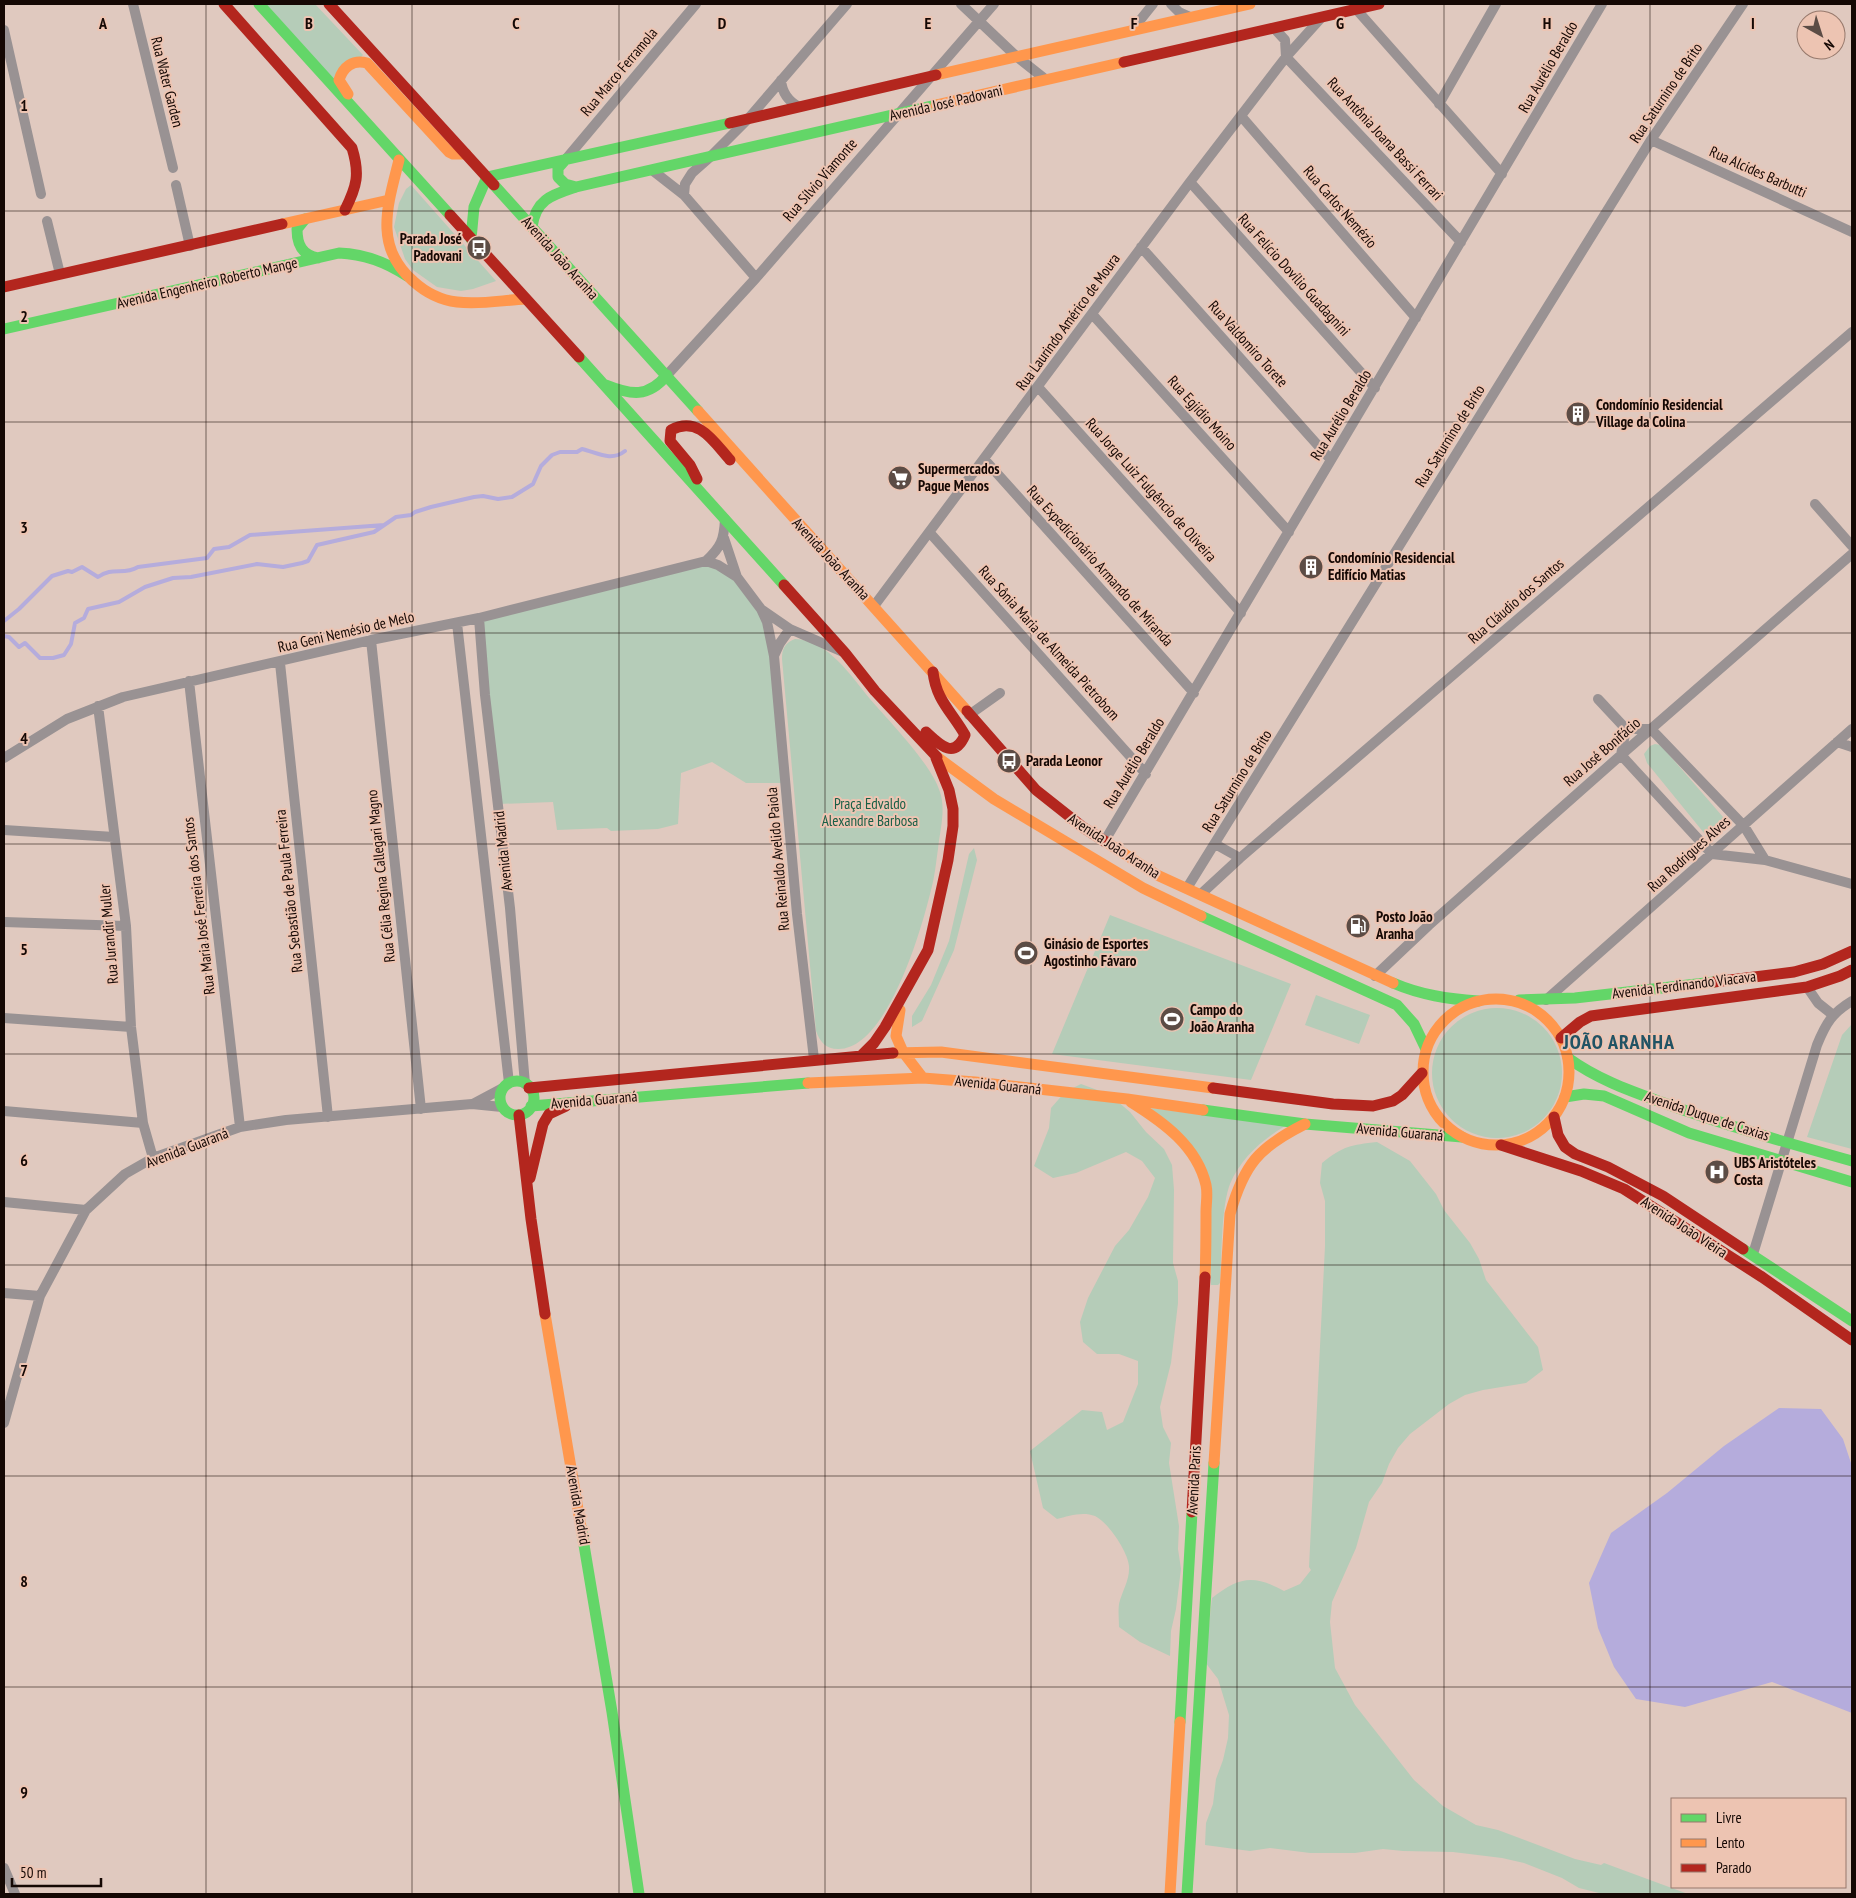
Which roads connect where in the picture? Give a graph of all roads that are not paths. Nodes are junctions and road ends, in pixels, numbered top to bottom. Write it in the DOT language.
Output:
graph roads {
  1 [pos="133,4"];
  2 [pos="224,4"];
  3 [pos="259,4"];
  4 [pos="328,4"];
  5 [pos="696,4"];
  6 [pos="847,4"];
  7 [pos="961,4"];
  8 [pos="994,4"];
  9 [pos="1154,4"];
  10 [pos="1172,4"];
  11 [pos="1250,4"];
  12 [pos="1379,4"];
  13 [pos="1496,4"];
  14 [pos="1602,4"];
  15 [pos="1743,4"];
  16 [pos="1356,9"];
  17 [pos="1190,17"];
  18 [pos="1322,17"];
  19 [pos="980,20"];
  20 [pos="1274,28"];
  21 [pos="1133,29"];
  22 [pos="4,30"];
  23 [pos="1016,56"];
  24 [pos="1286,57"];
  25 [pos="932,76"];
  26 [pos="1044,79"];
  27 [pos="781,80"];
  28 [pos="1439,104"];
  29 [pos="799,107"];
  30 [pos="897,115"];
  31 [pos="1241,116"];
  32 [pos="748,119"];
  33 [pos="374,132"];
  34 [pos="1651,140"];
  35 [pos="466,154"];
  36 [pos="709,158"];
  37 [pos="566,159"];
  38 [pos="399,160"];
  39 [pos="173,168"];
  40 [pos="652,170"];
  41 [pos="1502,174"];
  42 [pos="487,177"];
  43 [pos="1190,182"];
  44 [pos="176,185"];
  45 [pos="576,188"];
  46 [pos="41,194"];
  47 [pos="684,195"];
  48 [pos="389,200"];
  49 [pos="345,210"];
  50 [pos="305,219"];
  51 [pos="47,220"];
  52 [pos="532,227"];
  53 [pos="1852,232"];
  54 [pos="471,239"];
  55 [pos="1461,242"];
  56 [pos="190,246"];
  57 [pos="1142,247"];
  58 [pos="318,258"];
  59 [pos="60,274"];
  60 [pos="407,276"];
  61 [pos="756,278"];
  62 [pos="4,287"];
  63 [pos="526,299"];
  64 [pos="1092,314"];
  65 [pos="1416,318"];
  66 [pos="4,329"];
  67 [pos="1852,332"];
  68 [pos="667,375"];
  69 [pos="603,384"];
  70 [pos="1038,387"];
  71 [pos="1375,388"];
  72 [pos="985,460"];
  73 [pos="1332,460"];
  74 [pos="700,490"];
  75 [pos="769,491"];
  76 [pos="1815,504"];
  77 [pos="725,519"];
  78 [pos="1289,532"];
  79 [pos="930,533"];
  80 [pos="724,538"];
  81 [pos="1852,546"];
  82 [pos="1852,554"];
  83 [pos="706,561"];
  84 [pos="737,577"];
  85 [pos="874,606"];
  86 [pos="761,609"];
  87 [pos="1241,613"];
  88 [pos="478,618"];
  89 [pos="457,623"];
  90 [pos="790,629"];
  91 [pos="371,640"];
  92 [pos="845,653"];
  93 [pos="774,656"];
  94 [pos="280,662"];
  95 [pos="933,672"];
  96 [pos="189,682"];
  97 [pos="875,691"];
  98 [pos="1194,693"];
  99 [pos="1000,694"];
  100 [pos="1598,698"];
  101 [pos="98,706"];
  102 [pos="969,715"];
  103 [pos="1651,729"];
  104 [pos="1852,729"];
  105 [pos="1626,730"];
  106 [pos="1837,742"];
  107 [pos="1852,747"];
  108 [pos="934,754"];
  109 [pos="1621,754"];
  110 [pos="4,758"];
  111 [pos="1146,774"];
  112 [pos="1744,826"];
  113 [pos="6,828"];
  114 [pos="114,837"];
  115 [pos="1104,842"];
  116 [pos="1215,844"];
  117 [pos="1712,854"];
  118 [pos="1240,858"];
  119 [pos="1765,860"];
  120 [pos="1852,884"];
  121 [pos="1187,888"];
  122 [pos="1201,894"];
  123 [pos="4,922"];
  124 [pos="126,926"];
  125 [pos="1852,950"];
  126 [pos="1852,970"];
  127 [pos="1375,976"];
  128 [pos="1807,987"];
  129 [pos="903,996"];
  130 [pos="1513,1000"];
  131 [pos="1545,1000"];
  132 [pos="1478,1001"];
  133 [pos="1852,1001"];
  134 [pos="1832,1015"];
  135 [pos="4,1018"];
  136 [pos="131,1027"];
  137 [pos="1561,1038"];
  138 [pos="1426,1049"];
  139 [pos="903,1052"];
  140 [pos="862,1055"];
  141 [pos="1568,1058"];
  142 [pos="814,1059"];
  143 [pos="1422,1073"];
  144 [pos="923,1078"];
  145 [pos="506,1086"];
  146 [pos="527,1086"];
  147 [pos="1565,1097"];
  148 [pos="1127,1099"];
  149 [pos="588,1101"];
  150 [pos="472,1104"];
  151 [pos="532,1106"];
  152 [pos="502,1107"];
  153 [pos="421,1109"];
  154 [pos="4,1111"];
  155 [pos="519,1115"];
  156 [pos="328,1117"];
  157 [pos="1554,1117"];
  158 [pos="143,1123"];
  159 [pos="1305,1124"];
  160 [pos="240,1127"];
  161 [pos="1462,1138"];
  162 [pos="1788,1142"];
  163 [pos="1500,1145"];
  164 [pos="153,1158"];
  165 [pos="1782,1161"];
  166 [pos="1852,1161"];
  167 [pos="1852,1182"];
  168 [pos="527,1196"];
  169 [pos="4,1202"];
  170 [pos="86,1210"];
  171 [pos="1753,1254"];
  172 [pos="4,1294"];
  173 [pos="40,1296"];
  174 [pos="1852,1321"];
  175 [pos="1852,1340"];
  176 [pos="4,1384"];
  177 [pos="15,1384"];
  178 [pos="4,1423"];
  179 [pos="1179,1740"];
  180 [pos="1197,1740"];
  181 [pos="4,1868"];
  182 [pos="15,1894"];
  183 [pos="639,1894"];
  184 [pos="1170,1894"];
  185 [pos="1187,1894"];
  1 -- 39 [label="street, Rua Water Garden"];
  2 -- 49 [label="street"];
  3 -- 33 [label="street, Avenida João Aranha"];
  4 -- 35 [label="street, Avenida João Aranha"];
  5 -- 37 [label="street, Rua Marco Ferramola"];
  6 -- 27 [label="street"];
  7 -- 19 [label="street"];
  8 -- 19 [label="street, Rua Sílvio Viamonte"];
  9 -- 21 [label="street"];
  10 -- 17 [label="street"];
  11 -- 17 [label="street, Avenida José Padovani"];
  12 -- 16 [label="street, Avenida José Padovani"];
  13 -- 28 [label="street"];
  14 -- 41 [label="street, Rua Aurélio Beraldo"];
  15 -- 34 [label="street, Rua Saturnino de Brito"];
  16 -- 18 [label="street, Avenida José Padovani"];
  16 -- 28 [label="street"];
  17 -- 21 [label="street, Avenida José Padovani"];
  18 -- 20 [label="street, Avenida José Padovani"];
  18 -- 24 [label="street, Rua Laurindo Américo de Moura"];
  19 -- 23 [label="street"];
  19 -- 25 [label="street, Rua Sílvio Viamonte"];
  20 -- 24 [label="street"];
  20 -- 26 [label="street, Avenida José Padovani"];
  21 -- 23 [label="street, Avenida José Padovani"];
  22 -- 46 [label="street"];
  23 -- 25 [label="street, Avenida José Padovani"];
  23 -- 26 [label="street"];
  24 -- 31 [label="street, Rua Laurindo Américo de Moura"];
  24 -- 55 [label="street, Rua Antônia Joana Bassi Ferrari"];
  25 -- 29 [label="street, Avenida José Padovani"];
  25 -- 30 [label="street, Rua Sílvio Viamonte"];
  26 -- 30 [label="street, Avenida José Padovani"];
  27 -- 29 [label="street"];
  27 -- 32 [label="street"];
  28 -- 41 [label="street"];
  29 -- 32 [label="street, Avenida José Padovani"];
  30 -- 36 [label="street, Avenida José Padovani"];
  30 -- 61 [label="street, Rua Sílvio Viamonte"];
  31 -- 43 [label="street, Rua Laurindo Américo de Moura"];
  31 -- 65 [label="street, Rua Carlos Nemézio"];
  32 -- 36 [label="street"];
  32 -- 37 [label="street, Avenida José Padovani"];
  33 -- 35 [label="street"];
  33 -- 38 [label="street, Avenida João Aranha"];
  34 -- 53 [label="street, Rua Alcides Barbutti"];
  34 -- 116 [label="street, Rua Saturnino de Brito"];
  35 -- 42 [label="street, Avenida João Aranha"];
  36 -- 40 [label="street, Avenida José Padovani"];
  36 -- 47 [label="street"];
  37 -- 42 [label="street, Avenida José Padovani"];
  37 -- 45 [label="street"];
  38 -- 48 [label="street"];
  38 -- 54 [label="street, Avenida João Aranha"];
  40 -- 45 [label="street, Avenida José Padovani"];
  40 -- 47 [label="street"];
  41 -- 55 [label="street, Rua Aurélio Beraldo"];
  42 -- 52 [label="street, Avenida João Aranha"];
  42 -- 54 [label="street"];
  43 -- 57 [label="street, Rua Laurindo Américo de Moura"];
  43 -- 71 [label="street, Rua Felício Dovílio Guadagnini"];
  44 -- 56 [label="street"];
  45 -- 52 [label="street, Avenida José Padovani"];
  47 -- 61 [label="street"];
  48 -- 49 [label="street"];
  48 -- 60 [label="street"];
  49 -- 50 [label="street"];
  50 -- 56 [label="street"];
  50 -- 58 [label="street"];
  51 -- 59 [label="street"];
  52 -- 68 [label="street, Avenida João Aranha"];
  54 -- 63 [label="street, Avenida João Aranha"];
  55 -- 65 [label="street, Rua Aurélio Beraldo"];
  56 -- 59 [label="street"];
  57 -- 64 [label="street, Rua Laurindo Américo de Moura"];
  57 -- 73 [label="street, Rua Valdomiro Torete"];
  58 -- 60 [label="street, Avenida Engenheiro Roberto Mange"];
  58 -- 66 [label="street, Avenida Engenheiro Roberto Mange"];
  59 -- 62 [label="street"];
  60 -- 63 [label="street"];
  61 -- 68 [label="street, Rua Sílvio Viamonte"];
  63 -- 69 [label="street, Avenida João Aranha"];
  64 -- 70 [label="street, Rua Laurindo Américo de Moura"];
  64 -- 78 [label="street, Rua Egjídio Moino"];
  65 -- 71 [label="street, Rua Aurélio Beraldo"];
  67 -- 118 [label="street, Rua Cláudio dos Santos"];
  68 -- 69 [label="street"];
  68 -- 75 [label="street, Avenida João Aranha"];
  69 -- 74 [label="street, Avenida João Aranha"];
  70 -- 72 [label="street, Rua Laurindo Américo de Moura"];
  70 -- 87 [label="street, Rua Jorge Luiz Fulgêncio de Oliveira"];
  71 -- 73 [label="street, Rua Aurélio Beraldo"];
  72 -- 79 [label="street, Rua Laurindo Américo de Moura"];
  72 -- 98 [label="street, Rua Expedicionário Armando de Miranda"];
  73 -- 78 [label="street, Rua Aurélio Beraldo"];
  74 -- 75 [label="street"];
  74 -- 77 [label="street, Avenida João Aranha"];
  75 -- 85 [label="street, Avenida João Aranha"];
  76 -- 81 [label="street"];
  77 -- 80 [label="street"];
  77 -- 92 [label="street, Avenida João Aranha"];
  78 -- 87 [label="street, Rua Aurélio Beraldo"];
  79 -- 85 [label="street, Rua Laurindo Américo de Moura"];
  79 -- 111 [label="street, Rua Sônia Maria de Almeida Pietrobom"];
  80 -- 83 [label="street"];
  80 -- 84 [label="street"];
  82 -- 103 [label="street, Rua José Bonifácio"];
  83 -- 84 [label="street"];
  83 -- 88 [label="street, Rua Geni Nemésio de Melo"];
  84 -- 86 [label="street"];
  85 -- 95 [label="street, Avenida João Aranha"];
  86 -- 90 [label="street"];
  86 -- 93 [label="street, Rua Reinaldo Avelido Paiola"];
  87 -- 98 [label="street, Rua Aurélio Beraldo"];
  88 -- 89 [label="street, Rua Geni Nemésio de Melo"];
  88 -- 146 [label="street, Avenida Madrid"];
  89 -- 91 [label="street, Rua Geni Nemésio de Melo"];
  89 -- 145 [label="street, Avenida Madrid"];
  90 -- 92 [label="street"];
  90 -- 93 [label="street"];
  91 -- 94 [label="street, Rua Geni Nemésio de Melo"];
  91 -- 153 [label="street, Rua Célia Regina Callegari Magno"];
  92 -- 97 [label="street, Avenida João Aranha"];
  93 -- 142 [label="street, Rua Reinaldo Avelido Paiola"];
  94 -- 96 [label="street, Rua Geni Nemésio de Melo"];
  94 -- 156 [label="street, Rua Sebastião de Paula Ferreira"];
  95 -- 97 [label="street"];
  95 -- 102 [label="street, Avenida João Aranha"];
  96 -- 101 [label="street, Rua Geni Nemésio de Melo"];
  96 -- 160 [label="street, Rua Maria José Ferreira dos Santos"];
  97 -- 108 [label="street, Avenida João Aranha"];
  98 -- 111 [label="street, Rua Aurélio Beraldo"];
  99 -- 102 [label="street"];
  100 -- 105 [label="street"];
  101 -- 110 [label="street, Rua Geni Nemésio de Melo"];
  101 -- 114 [label="street, Rua Jurandir Muller"];
  102 -- 115 [label="street, Avenida João Aranha"];
  103 -- 105 [label="street"];
  103 -- 109 [label="street, Rua José Bonifácio"];
  103 -- 112 [label="street"];
  104 -- 106 [label="street, Rua Rodrigues Alves"];
  105 -- 109 [label="street"];
  106 -- 107 [label="street"];
  106 -- 112 [label="street, Rua Rodrigues Alves"];
  108 -- 129 [label="street"];
  108 -- 138 [label="street, Avenida João Aranha"];
  109 -- 117 [label="street"];
  109 -- 127 [label="street, Rua José Bonifácio"];
  111 -- 115 [label="street, Rua Aurélio Beraldo"];
  112 -- 117 [label="street, Rua Rodrigues Alves"];
  112 -- 119 [label="street"];
  113 -- 114 [label="street"];
  114 -- 124 [label="street, Rua Jurandir Muller"];
  115 -- 121 [label="street, Avenida João Aranha"];
  116 -- 118 [label="street"];
  116 -- 121 [label="street, Rua Saturnino de Brito"];
  117 -- 119 [label="street"];
  117 -- 131 [label="street, Rua Rodrigues Alves"];
  118 -- 122 [label="street, Rua Cláudio dos Santos"];
  119 -- 120 [label="street"];
  121 -- 122 [label="street, Avenida João Aranha"];
  122 -- 127 [label="street, Avenida João Aranha"];
  123 -- 124 [label="street"];
  124 -- 136 [label="street, Rua Jurandir Muller"];
  125 -- 131 [label="street, Avenida Ferdinando Viacava"];
  126 -- 128 [label="street, Avenida Ferdinando Viacava"];
  127 -- 132 [label="street, Avenida João Aranha"];
  128 -- 134 [label="street"];
  128 -- 137 [label="street, Avenida Ferdinando Viacava"];
  129 -- 139 [label="street"];
  129 -- 140 [label="street"];
  130 -- 131 [label="street, Avenida Ferdinando Viacava"];
  130 -- 132 [label="street"];
  130 -- 137 [label="street"];
  132 -- 138 [label="street"];
  133 -- 134 [label="street"];
  134 -- 162 [label="street"];
  135 -- 136 [label="street"];
  136 -- 158 [label="street, Rua Jurandir Muller"];
  137 -- 141 [label="street"];
  138 -- 143 [label="street"];
  139 -- 140 [label="street, Avenida Guaraná"];
  139 -- 143 [label="street, Avenida Guaraná"];
  139 -- 144 [label="street"];
  140 -- 142 [label="street, Avenida Guaraná"];
  141 -- 147 [label="street"];
  141 -- 162 [label="street, Avenida Duque de Caxias"];
  142 -- 146 [label="street, Avenida Guaraná"];
  143 -- 161 [label="street"];
  144 -- 148 [label="street, Avenida Guaraná"];
  144 -- 149 [label="street, Avenida Guaraná"];
  145 -- 146 [label="street"];
  145 -- 150 [label="street, Avenida Guaraná"];
  145 -- 152 [label="street"];
  146 -- 151 [label="street"];
  147 -- 157 [label="street"];
  147 -- 165 [label="street, Avenida Duque de Caxias"];
  148 -- 159 [label="street, Avenida Guaraná"];
  148 -- 179 [label="street, Avenida Paris"];
  149 -- 151 [label="street, Avenida Guaraná"];
  149 -- 168 [label="street"];
  150 -- 152 [label="street, Avenida Guaraná"];
  150 -- 153 [label="street, Avenida Guaraná"];
  151 -- 155 [label="street"];
  152 -- 155 [label="street"];
  153 -- 156 [label="street, Avenida Guaraná"];
  154 -- 158 [label="street"];
  155 -- 168 [label="street, Avenida Madrid"];
  156 -- 160 [label="street, Avenida Guaraná"];
  157 -- 163 [label="street"];
  157 -- 171 [label="street, Avenida João Vieira"];
  158 -- 164 [label="street, Rua Jurandir Muller"];
  159 -- 161 [label="street, Avenida Guaraná"];
  159 -- 180 [label="street, Avenida Paris"];
  160 -- 164 [label="street, Avenida Guaraná"];
  161 -- 163 [label="street"];
  162 -- 165 [label="street"];
  162 -- 166 [label="street, Avenida Duque de Caxias"];
  163 -- 175 [label="street, Avenida João Vieira"];
  164 -- 170 [label="street, Avenida Guaraná"];
  165 -- 167 [label="street, Avenida Duque de Caxias"];
  165 -- 171 [label="street"];
  168 -- 183 [label="street, Avenida Madrid"];
  169 -- 170 [label="street"];
  170 -- 173 [label="street, Avenida Guaraná"];
  171 -- 174 [label="street, Avenida João Vieira"];
  172 -- 173 [label="street"];
  173 -- 177 [label="street, Avenida Guaraná"];
  176 -- 177 [label="street"];
  177 -- 178 [label="street, Avenida Guaraná"];
  179 -- 180 [label="street"];
  179 -- 184 [label="street, Avenida Paris"];
  180 -- 185 [label="street, Avenida Paris"];
  181 -- 182 [label="street"];
}
